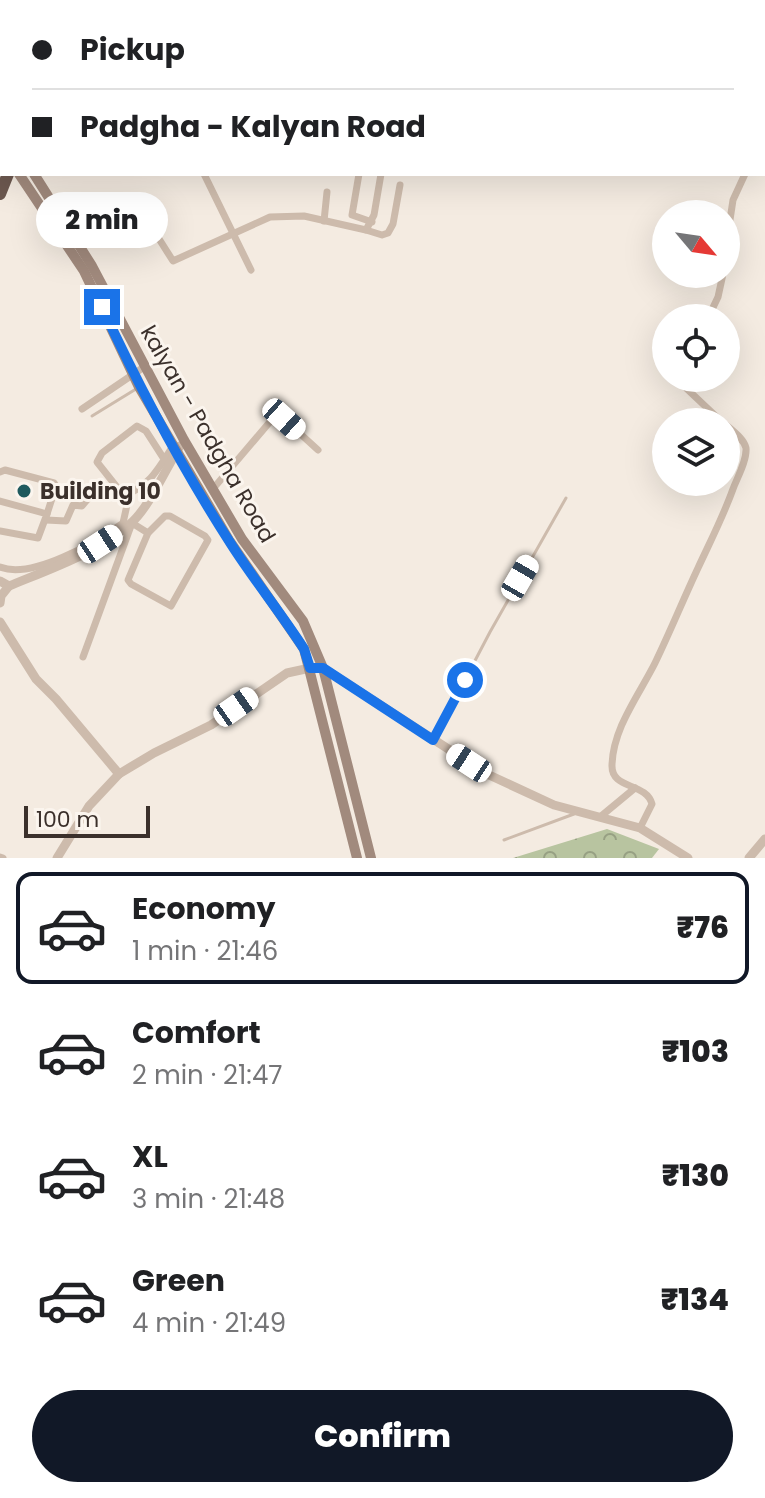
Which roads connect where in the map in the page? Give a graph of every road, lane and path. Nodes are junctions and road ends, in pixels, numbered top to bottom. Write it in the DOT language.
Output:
graph roads {
  1 [pos="20,176"];
  2 [pos="35,176"];
  3 [pos="205,176"];
  4 [pos="359,176"];
  5 [pos="381,176"];
  6 [pos="744,176"];
  7 [pos="400,185"];
  8 [pos="327,192"];
  9 [pos="733,200"];
  10 [pos="352,215"];
  11 [pos="324,221"];
  12 [pos="372,222"];
  13 [pos="345,226"];
  14 [pos="366,230"];
  15 [pos="154,231"];
  16 [pos="232,232"];
  17 [pos="88,268"];
  18 [pos="251,270"];
  19 [pos="114,320"];
  20 [pos="144,367"];
  21 [pos="134,374"];
  22 [pos="139,387"];
  23 [pos="690,392"];
  24 [pos="707,408"];
  25 [pos="82,409"];
  26 [pos="92,416"];
  27 [pos="740,439"];
  28 [pos="184,440"];
  29 [pos="175,449"];
  30 [pos="318,450"];
  31 [pos="164,459"];
  32 [pos="740,470"];
  33 [pos="1,471"];
  34 [pos="212,490"];
  35 [pos="124,496"];
  36 [pos="731,496"];
  37 [pos="566,498"];
  38 [pos="0,501"];
  39 [pos="46,517"];
  40 [pos="132,523"];
  41 [pos="0,531"];
  42 [pos="148,533"];
  43 [pos="237,542"];
  44 [pos="0,567"];
  45 [pos="5,583"];
  46 [pos="0,603"];
  47 [pos="0,622"];
  48 [pos="83,657"];
  49 [pos="310,668"];
  50 [pos="323,668"];
  51 [pos="433,740"];
  52 [pos="119,774"];
  53 [pos="635,788"];
  54 [pos="577,813"];
  55 [pos="600,817"];
  56 [pos="640,828"];
  57 [pos="765,839"];
  58 [pos="504,840"];
  59 [pos="57,858"];
  60 [pos="357,858"];
  61 [pos="371,858"];
  62 [pos="688,858"];
  63 [pos="749,858"];
  1 -- 17 [label="main road"];
  2 -- 17 [label="main road, kalyan - Padgha Road"];
  3 -- 16 [label="street"];
  4 -- 10 [label="street"];
  5 -- 12 [label="street"];
  6 -- 9 [label="street"];
  7 -- 14 [label="street"];
  8 -- 11 [label="street"];
  10 -- 12 [label="street"];
  10 -- 13 [label="street"];
  11 -- 13 [label="street"];
  11 -- 16 [label="street"];
  12 -- 14 [label="street"];
  13 -- 14 [label="street"];
  15 -- 16 [label="street"];
  16 -- 18 [label="street"];
  17 -- 19 [label="main road, kalyan - Padgha Road"];
  19 -- 20 [label="main road, kalyan - Padgha Road"];
  19 -- 21 [label="main road"];
  20 -- 21 [label="street"];
  20 -- 28 [label="main road, kalyan - Padgha Road"];
  21 -- 22 [label="main road"];
  21 -- 25 [label="street"];
  22 -- 26 [label="lane"];
  22 -- 29 [label="main road"];
  23 -- 24 [label="street"];
  27 -- 32 [label="street"];
  28 -- 29 [label="street"];
  28 -- 34 [label="main road, kalyan - Padgha Road"];
  29 -- 31 [label="street"];
  29 -- 40 [label="street"];
  29 -- 43 [label="main road"];
  30 -- 34 [label="street"];
  31 -- 35 [label="street"];
  31 -- 35 [label="street"];
  33 -- 39 [label="street"];
  34 -- 43 [label="main road, kalyan - Padgha Road"];
  35 -- 39 [label="street"];
  35 -- 44 [label="street"];
  36 -- 53 [label="street"];
  37 -- 51 [label="lane"];
  38 -- 39 [label="street"];
  39 -- 41 [label="street"];
  40 -- 42 [label="street"];
  40 -- 45 [label="street"];
  40 -- 48 [label="street"];
  42 -- 42 [label="street"];
  43 -- 49 [label="main road"];
  43 -- 50 [label="main road, kalyan - Padgha Road"];
  45 -- 46 [label="street"];
  47 -- 52 [label="street"];
  49 -- 50 [label="street"];
  49 -- 52 [label="street"];
  49 -- 60 [label="main road"];
  50 -- 51 [label="street"];
  50 -- 61 [label="main road, kalyan - Padgha Road"];
  51 -- 54 [label="street"];
  52 -- 59 [label="street"];
  53 -- 55 [label="street"];
  53 -- 56 [label="street"];
  54 -- 55 [label="street"];
  54 -- 58 [label="lane"];
  55 -- 56 [label="street"];
  56 -- 62 [label="street"];
  57 -- 63 [label="street"];
}
